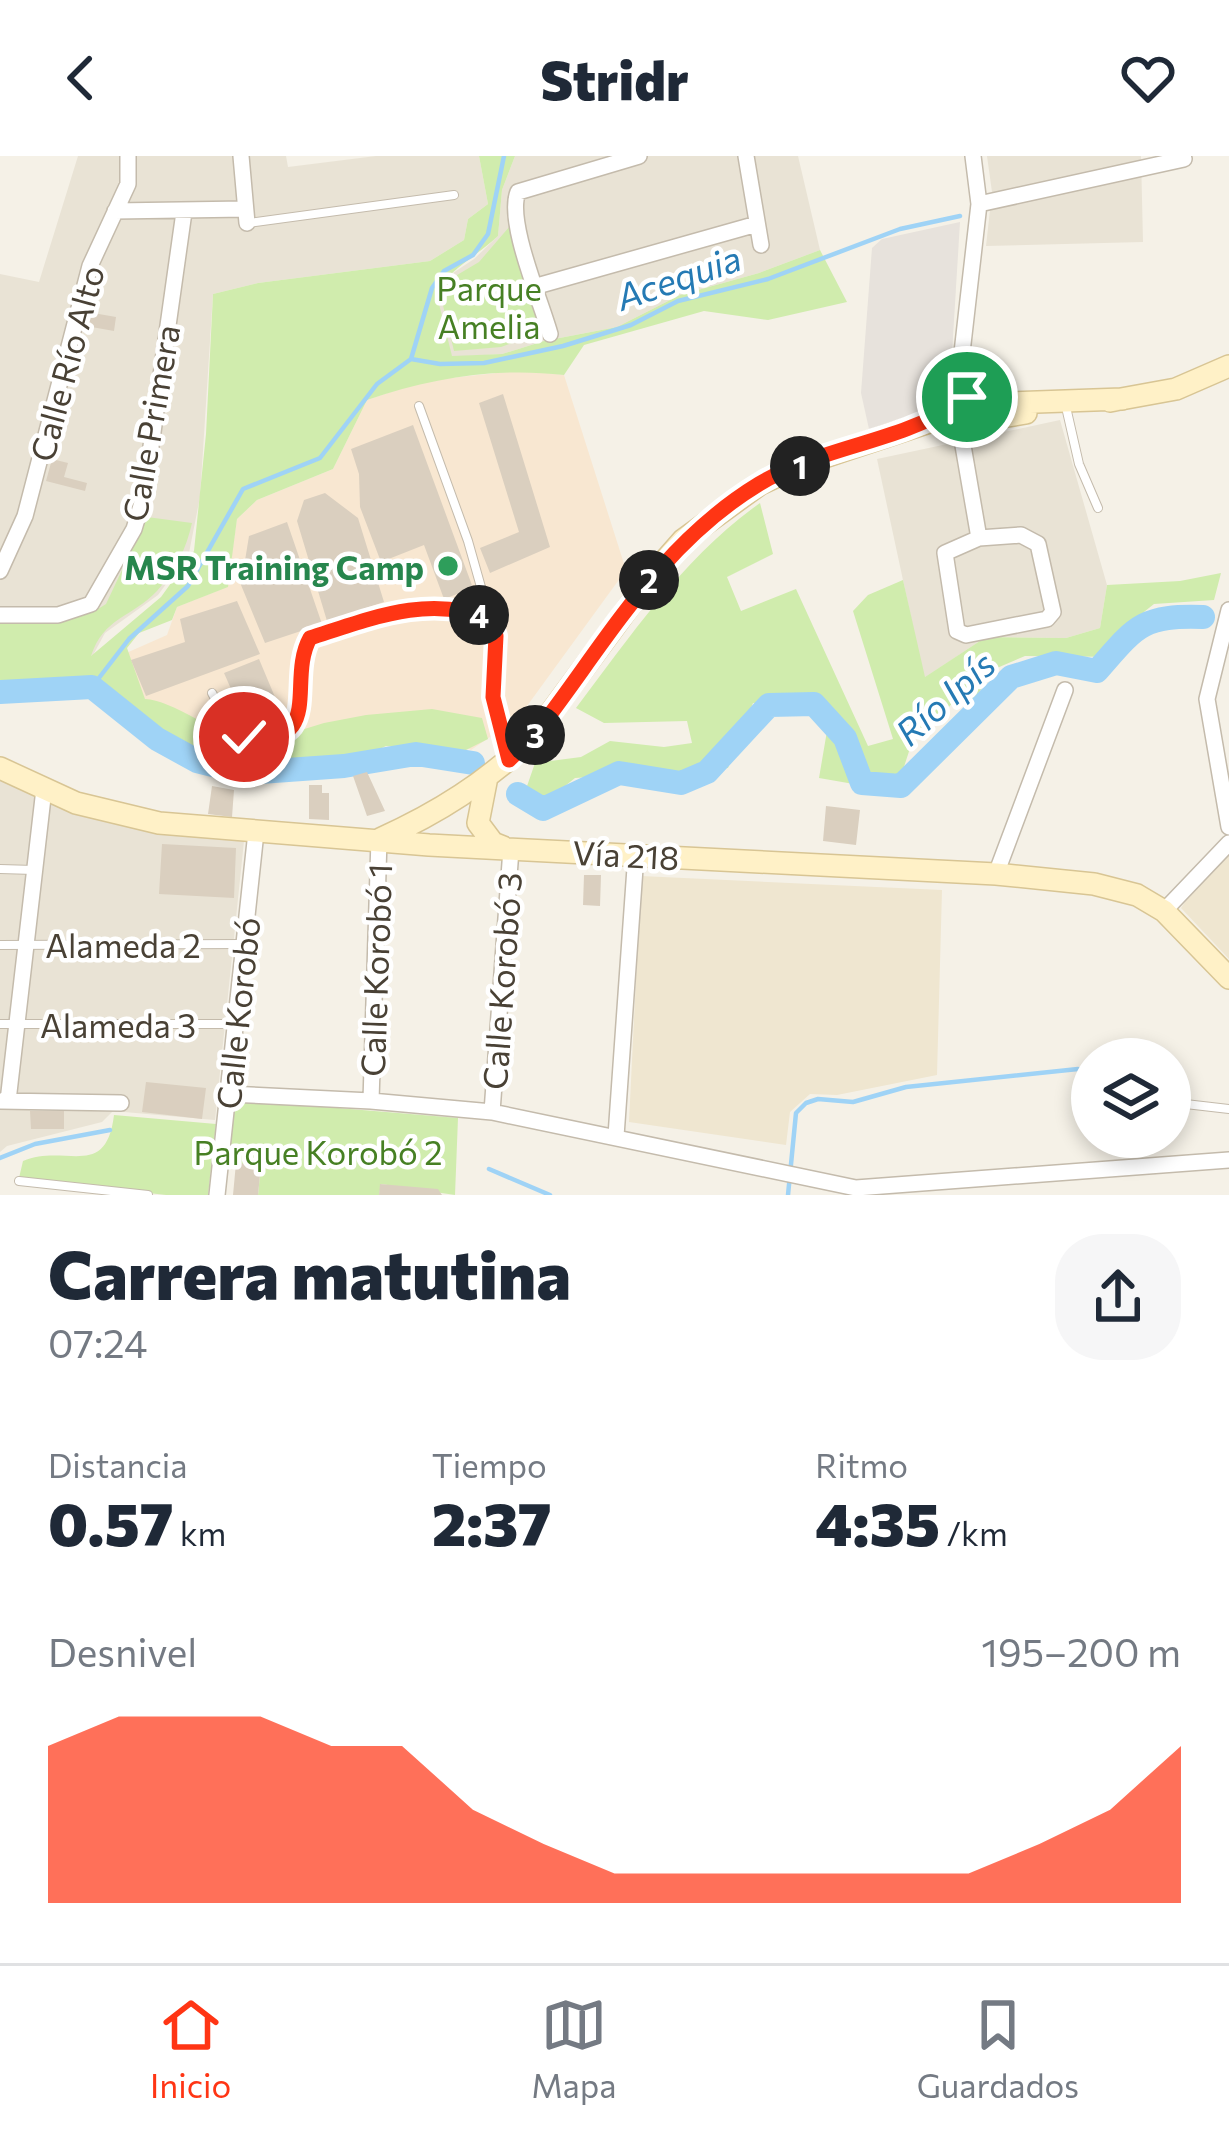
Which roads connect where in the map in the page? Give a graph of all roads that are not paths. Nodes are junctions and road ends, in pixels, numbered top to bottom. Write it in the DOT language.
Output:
graph roads {
  1 [pos="128,156"];
  2 [pos="241,156"];
  3 [pos="639,156"];
  4 [pos="746,156"];
  5 [pos="973,156"];
  6 [pos="1184,158"];
  7 [pos="454,195"];
  8 [pos="979,204"];
  9 [pos="115,212"];
  10 [pos="184,212"];
  11 [pos="246,216"];
  12 [pos="757,224"];
  13 [pos="761,245"];
  14 [pos="537,286"];
  15 [pos="550,334"];
  16 [pos="1229,366"];
  17 [pos="1122,399"];
  18 [pos="419,406"];
  19 [pos="957,407"];
  20 [pos="1066,407"];
  21 [pos="1098,508"];
  22 [pos="979,538"];
  23 [pos="0,571"];
  24 [pos="1229,610"];
  25 [pos="0,615"];
  26 [pos="490,620"];
  27 [pos="1065,690"];
  28 [pos="212,693"];
  29 [pos="509,760"];
  30 [pos="0,768"];
  31 [pos="487,777"];
  32 [pos="44,789"];
  33 [pos="1229,826"];
  34 [pos="256,832"];
  35 [pos="379,839"];
  36 [pos="1229,842"];
  37 [pos="511,849"];
  38 [pos="636,854"];
  39 [pos="0,869"];
  40 [pos="34,870"];
  41 [pos="996,874"];
  42 [pos="1164,911"];
  43 [pos="245,944"];
  44 [pos="0,945"];
  45 [pos="25,945"];
  46 [pos="1229,978"];
  47 [pos="8,1024"];
  48 [pos="237,1024"];
  49 [pos="229,1094"];
  50 [pos="4,1101"];
  51 [pos="370,1101"];
  52 [pos="121,1103"];
  53 [pos="1191,1105"];
  54 [pos="1229,1109"];
  55 [pos="492,1112"];
  56 [pos="616,1136"];
  57 [pos="1229,1160"];
  58 [pos="19,1180"];
  59 [pos="62,1190"];
  60 [pos="857,1191"];
  61 [pos="138,1194"];
  62 [pos="148,1195"];
  63 [pos="217,1195"];
  1 -- 9 [label="street, Calle Río Alto"];
  2 -- 11 [label="street"];
  3 -- 14 [label="street"];
  4 -- 12 [label="street"];
  5 -- 8 [label="street"];
  6 -- 8 [label="street"];
  7 -- 11 [label="lane"];
  8 -- 19 [label="street"];
  9 -- 10 [label="street"];
  9 -- 23 [label="street, Calle Río Alto"];
  10 -- 11 [label="street"];
  10 -- 25 [label="street, Calle Primera"];
  12 -- 13 [label="street"];
  12 -- 14 [label="street"];
  14 -- 15 [label="street"];
  16 -- 17 [label="main road"];
  17 -- 19 [label="main road"];
  17 -- 20 [label="main road"];
  18 -- 26 [label="lane"];
  19 -- 20 [label="main road"];
  19 -- 22 [label="street"];
  19 -- 29 [label="main road"];
  20 -- 21 [label="lane"];
  22 -- 22 [label="street"];
  24 -- 33 [label="street"];
  26 -- 28 [label="lane"];
  26 -- 29 [label="lane"];
  27 -- 41 [label="street"];
  29 -- 31 [label="main road"];
  30 -- 32 [label="main road, Vía 218"];
  31 -- 35 [label="main road"];
  31 -- 37 [label="main road"];
  32 -- 34 [label="main road, Vía 218"];
  32 -- 40 [label="street"];
  34 -- 35 [label="main road, Vía 218"];
  34 -- 43 [label="street, Calle Korobó"];
  35 -- 37 [label="main road, Vía 218"];
  35 -- 51 [label="street, Calle Korobó 1"];
  36 -- 42 [label="street"];
  37 -- 38 [label="main road, Vía 218"];
  37 -- 55 [label="street, Calle Korobó 3"];
  38 -- 41 [label="main road, Vía 218"];
  38 -- 56 [label="street"];
  39 -- 40 [label="lane"];
  40 -- 45 [label="street"];
  41 -- 42 [label="main road, Vía 218"];
  42 -- 46 [label="main road, Vía 218"];
  43 -- 45 [label="lane, Alameda 2"];
  43 -- 48 [label="street, Calle Korobó"];
  44 -- 45 [label="lane, Alameda 2"];
  45 -- 47 [label="street"];
  47 -- 48 [label="lane, Alameda 3"];
  47 -- 50 [label="street"];
  48 -- 49 [label="street, Calle Korobó"];
  49 -- 51 [label="street"];
  49 -- 63 [label="street, Calle Korobó"];
  50 -- 52 [label="street"];
  51 -- 55 [label="street"];
  53 -- 54 [label="lane"];
  55 -- 56 [label="street"];
  56 -- 60 [label="street"];
  57 -- 60 [label="street"];
  58 -- 59 [label="lane"];
  59 -- 61 [label="lane"];
  61 -- 62 [label="lane"];
}
